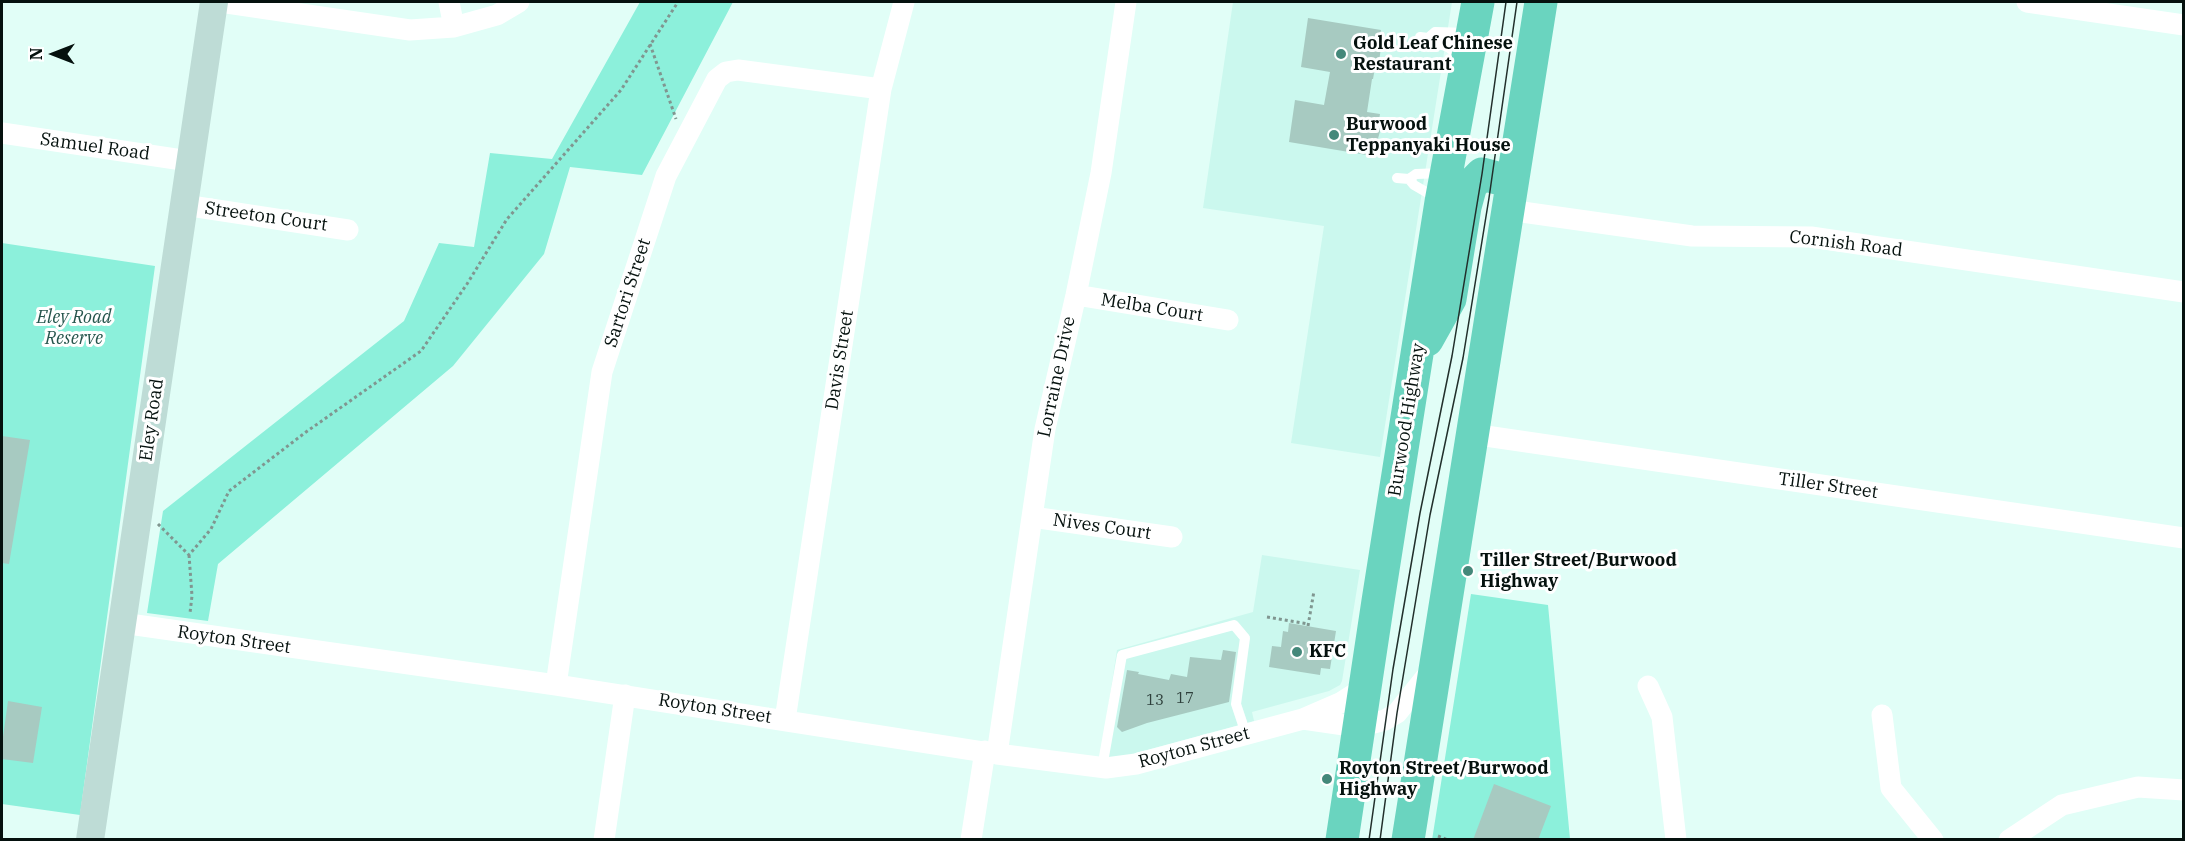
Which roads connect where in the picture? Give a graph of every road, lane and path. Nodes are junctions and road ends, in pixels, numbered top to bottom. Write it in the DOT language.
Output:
graph roads {
  1 [pos="214,2"];
  2 [pos="220,2"];
  3 [pos="448,2"];
  4 [pos="519,2"];
  5 [pos="678,2"];
  6 [pos="904,2"];
  7 [pos="1126,2"];
  8 [pos="1478,2"];
  9 [pos="1541,2"];
  10 [pos="2027,2"];
  11 [pos="2184,25"];
  12 [pos="454,27"];
  13 [pos="650,44"];
  14 [pos="1469,48"];
  15 [pos="881,89"];
  16 [pos="2,133"];
  17 [pos="684,143"];
  18 [pos="189,161"];
  19 [pos="1397,178"];
  20 [pos="1409,179"];
  21 [pos="1444,187"];
  22 [pos="1510,196"];
  23 [pos="183,205"];
  24 [pos="348,230"];
  25 [pos="2184,292"];
  26 [pos="1076,295"];
  27 [pos="1228,320"];
  28 [pos="1417,357"];
  29 [pos="1472,434"];
  30 [pos="138,516"];
  31 [pos="1032,517"];
  32 [pos="1172,537"];
  33 [pos="2184,538"];
  34 [pos="189,555"];
  35 [pos="1314,591"];
  36 [pos="1267,617"];
  37 [pos="122,623"];
  38 [pos="187,633"];
  39 [pos="1434,667"];
  40 [pos="556,685"];
  41 [pos="1647,686"];
  42 [pos="1365,687"];
  43 [pos="625,695"];
  44 [pos="1882,715"];
  45 [pos="1303,719"];
  46 [pos="785,720"];
  47 [pos="1358,727"];
  48 [pos="1246,734"];
  49 [pos="991,752"];
  50 [pos="1102,768"];
  51 [pos="2184,790"];
  52 [pos="1423,838"];
  53 [pos="90,840"];
  54 [pos="604,840"];
  55 [pos="971,840"];
  56 [pos="1342,840"];
  57 [pos="1448,840"];
  58 [pos="1676,840"];
  59 [pos="1933,840"];
  60 [pos="2009,840"];
  1 -- 18 [label="main road, Eley Road"];
  2 -- 12 [label="street"];
  3 -- 12 [label="street"];
  4 -- 12 [label="street"];
  5 -- 13 [label="path"];
  6 -- 15 [label="street, Davis Street"];
  7 -- 26 [label="street, Lorraine Drive"];
  8 -- 14 [label="highway, Burwood Highway"];
  9 -- 22 [label="highway"];
  10 -- 11 [label="street"];
  13 -- 17 [label="path"];
  13 -- 34 [label="path"];
  14 -- 14 [label="lane"];
  14 -- 21 [label="highway, Burwood Highway"];
  15 -- 17 [label="street, Sartori Street"];
  15 -- 46 [label="street, Davis Street"];
  16 -- 18 [label="street, Samuel Road"];
  17 -- 40 [label="street, Sartori Street"];
  18 -- 23 [label="main road, Eley Road"];
  19 -- 20 [label="lane"];
  20 -- 21 [label="lane"];
  20 -- 21 [label="lane"];
  21 -- 28 [label="highway, Burwood Highway"];
  22 -- 25 [label="street, Cornish Road"];
  22 -- 28 [label="highway"];
  22 -- 29 [label="highway"];
  23 -- 24 [label="street, Streeton Court"];
  23 -- 30 [label="main road, Eley Road"];
  26 -- 27 [label="street, Melba Court"];
  26 -- 31 [label="street, Lorraine Drive"];
  28 -- 42 [label="highway, Burwood Highway"];
  29 -- 33 [label="street, Tiller Street"];
  29 -- 39 [label="highway"];
  30 -- 34 [label="path"];
  30 -- 37 [label="main road, Eley Road"];
  31 -- 32 [label="street, Nives Court"];
  31 -- 49 [label="street, Lorraine Drive"];
  34 -- 38 [label="path"];
  35 -- 36 [label="path"];
  37 -- 38 [label="street, Royton Street"];
  37 -- 53 [label="main road, Eley Road"];
  38 -- 40 [label="street, Royton Street"];
  39 -- 47 [label="street, Royton Street"];
  39 -- 52 [label="highway"];
  40 -- 43 [label="street, Royton Street"];
  41 -- 58 [label="street"];
  42 -- 45 [label="street, Royton Street"];
  42 -- 47 [label="highway, Burwood Highway"];
  43 -- 46 [label="street, Royton Street"];
  43 -- 54 [label="street"];
  44 -- 59 [label="street"];
  45 -- 47 [label="street, Royton Street"];
  45 -- 48 [label="street, Royton Street"];
  46 -- 49 [label="street, Royton Street"];
  47 -- 56 [label="highway, Burwood Highway"];
  48 -- 50 [label="street, Royton Street"];
  48 -- 50 [label="lane"];
  49 -- 50 [label="street, Royton Street"];
  49 -- 55 [label="street, Lorraine Drive"];
  51 -- 60 [label="street"];
  52 -- 57 [label="path"];
}
